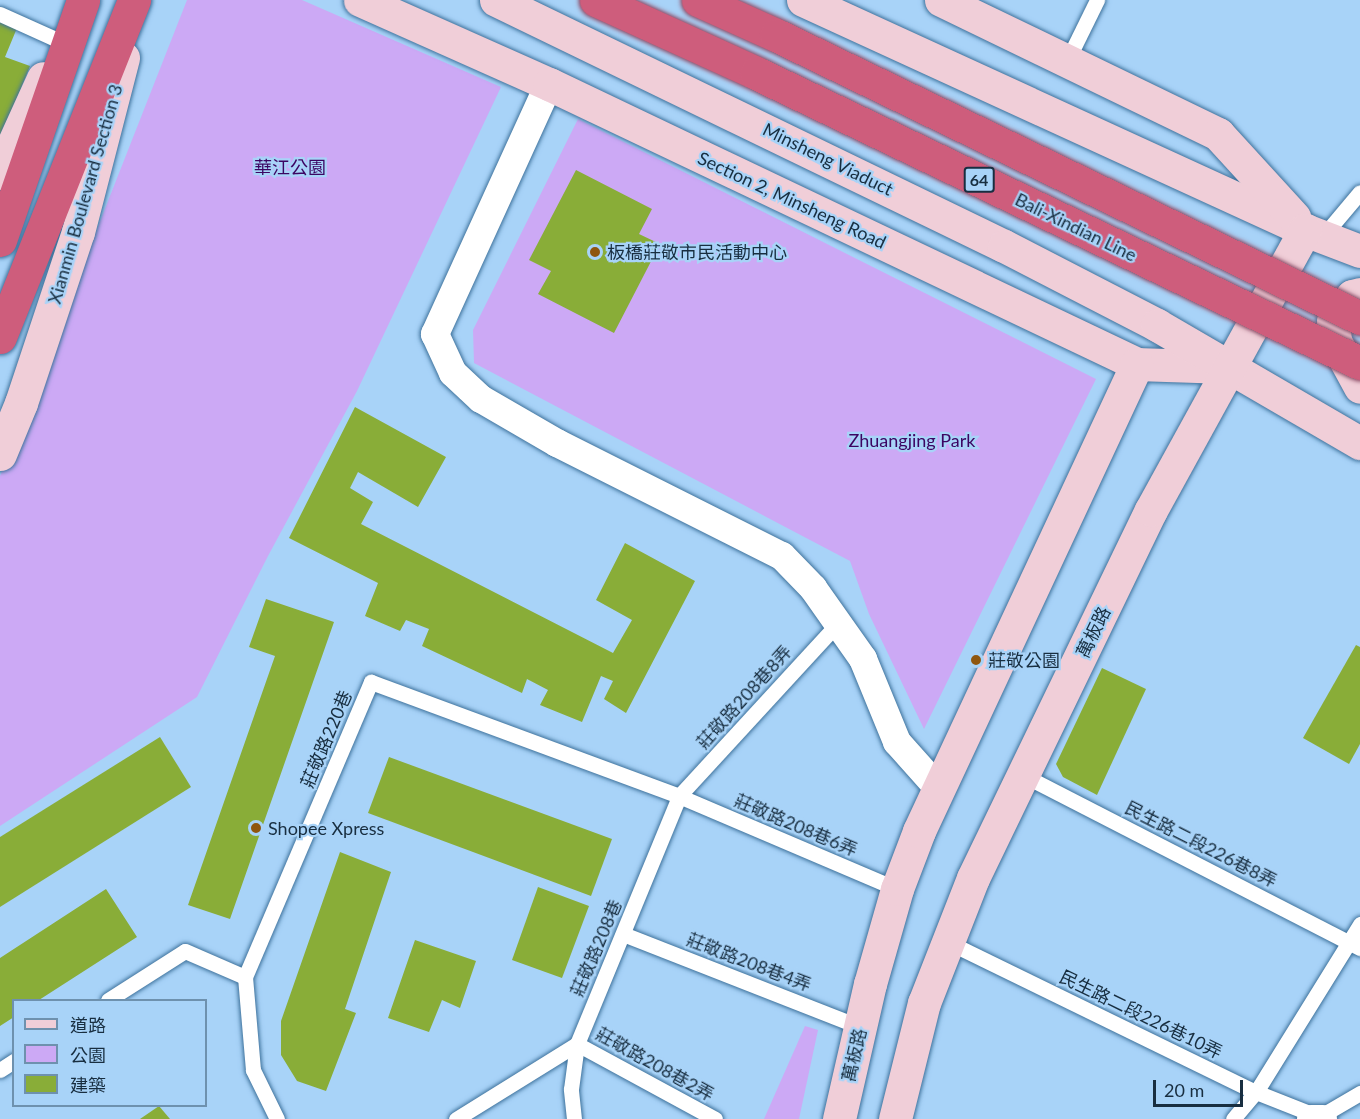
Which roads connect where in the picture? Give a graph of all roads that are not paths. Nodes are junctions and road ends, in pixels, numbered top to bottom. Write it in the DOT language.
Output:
graph roads {
  1 [pos="79,0"];
  2 [pos="84,0"];
  3 [pos="136,0"];
  4 [pos="360,0"];
  5 [pos="495,0"];
  6 [pos="596,0"];
  7 [pos="698,0"];
  8 [pos="803,0"];
  9 [pos="941,0"];
  10 [pos="1097,0"];
  11 [pos="0,14"];
  12 [pos="60,41"];
  13 [pos="1068,59"];
  14 [pos="549,84"];
  15 [pos="0,173"];
  16 [pos="1360,192"];
  17 [pos="1314,233"];
  18 [pos="0,240"];
  19 [pos="1360,251"];
  20 [pos="1360,294"];
  21 [pos="1360,318"];
  22 [pos="1156,325"];
  23 [pos="0,337"];
  24 [pos="1360,363"];
  25 [pos="1137,364"];
  26 [pos="1230,368"];
  27 [pos="1360,387"];
  28 [pos="1360,443"];
  29 [pos="0,454"];
  30 [pos="838,623"];
  31 [pos="1023,775"];
  32 [pos="938,788"];
  33 [pos="679,796"];
  34 [pos="897,889"];
  35 [pos="1360,924"];
  36 [pos="623,934"];
  37 [pos="948,942"];
  38 [pos="1355,945"];
  39 [pos="245,977"];
  40 [pos="110,999"];
  41 [pos="860,1027"];
  42 [pos="577,1044"];
  43 [pos="1256,1092"];
  44 [pos="1360,1093"];
  45 [pos="1318,1118"];
  46 [pos="277,1119"];
  47 [pos="456,1119"];
  48 [pos="574,1119"];
  49 [pos="714,1119"];
  50 [pos="839,1119"];
  51 [pos="895,1119"];
  52 [pos="1233,1119"];
  1 -- 12 [label="main road"];
  2 -- 18 [label="highway"];
  3 -- 23 [label="highway"];
  3 -- 29 [label="main road, Xianmin Boulevard Section 3"];
  4 -- 14 [label="main road, Section 2, Minsheng Road"];
  5 -- 22 [label="main road, Minsheng Viaduct"];
  6 -- 24 [label="highway, Bali-Xindian Line / 64, bridge"];
  7 -- 21 [label="highway, 64, bridge"];
  8 -- 17 [label="main road"];
  9 -- 13 [label="main road"];
  10 -- 13 [label="lane"];
  11 -- 12 [label="lane"];
  12 -- 15 [label="main road"];
  13 -- 17 [label="main road"];
  14 -- 25 [label="main road, Section 2, Minsheng Road"];
  14 -- 30 [label="street"];
  16 -- 17 [label="lane"];
  17 -- 19 [label="main road"];
  17 -- 26 [label="main road, 萬板路"];
  20 -- 27 [label="main road"];
  22 -- 26 [label="main road, Section 2, Minsheng Road"];
  25 -- 26 [label="main road, Section 2, Minsheng Road"];
  25 -- 32 [label="main road, 萬板路"];
  26 -- 28 [label="main road, Section 2, Minsheng Road"];
  26 -- 31 [label="main road, 萬板路"];
  30 -- 32 [label="street"];
  30 -- 33 [label="lane, 莊敬路208巷8弄"];
  31 -- 37 [label="main road, 萬板路"];
  31 -- 38 [label="lane, 民生路二段226巷8弄"];
  32 -- 34 [label="main road, 萬板路"];
  33 -- 34 [label="lane, 莊敬路208巷6弄"];
  33 -- 36 [label="lane, 莊敬路208巷"];
  33 -- 39 [label="lane, 莊敬路220巷"];
  34 -- 41 [label="main road, 萬板路"];
  35 -- 38 [label="lane"];
  36 -- 41 [label="lane, 莊敬路208巷4弄"];
  36 -- 42 [label="lane, 莊敬路208巷"];
  37 -- 43 [label="lane, 民生路二段226巷10弄"];
  37 -- 51 [label="main road, 萬板路"];
  38 -- 43 [label="lane"];
  39 -- 40 [label="lane"];
  39 -- 46 [label="lane, 莊敬路220巷"];
  41 -- 50 [label="main road, 萬板路"];
  42 -- 47 [label="lane"];
  42 -- 48 [label="lane, 莊敬路208巷"];
  42 -- 49 [label="lane, 莊敬路208巷2弄"];
  43 -- 45 [label="lane, 民生路二段226巷10弄"];
  43 -- 52 [label="lane"];
  44 -- 45 [label="lane"];
}
